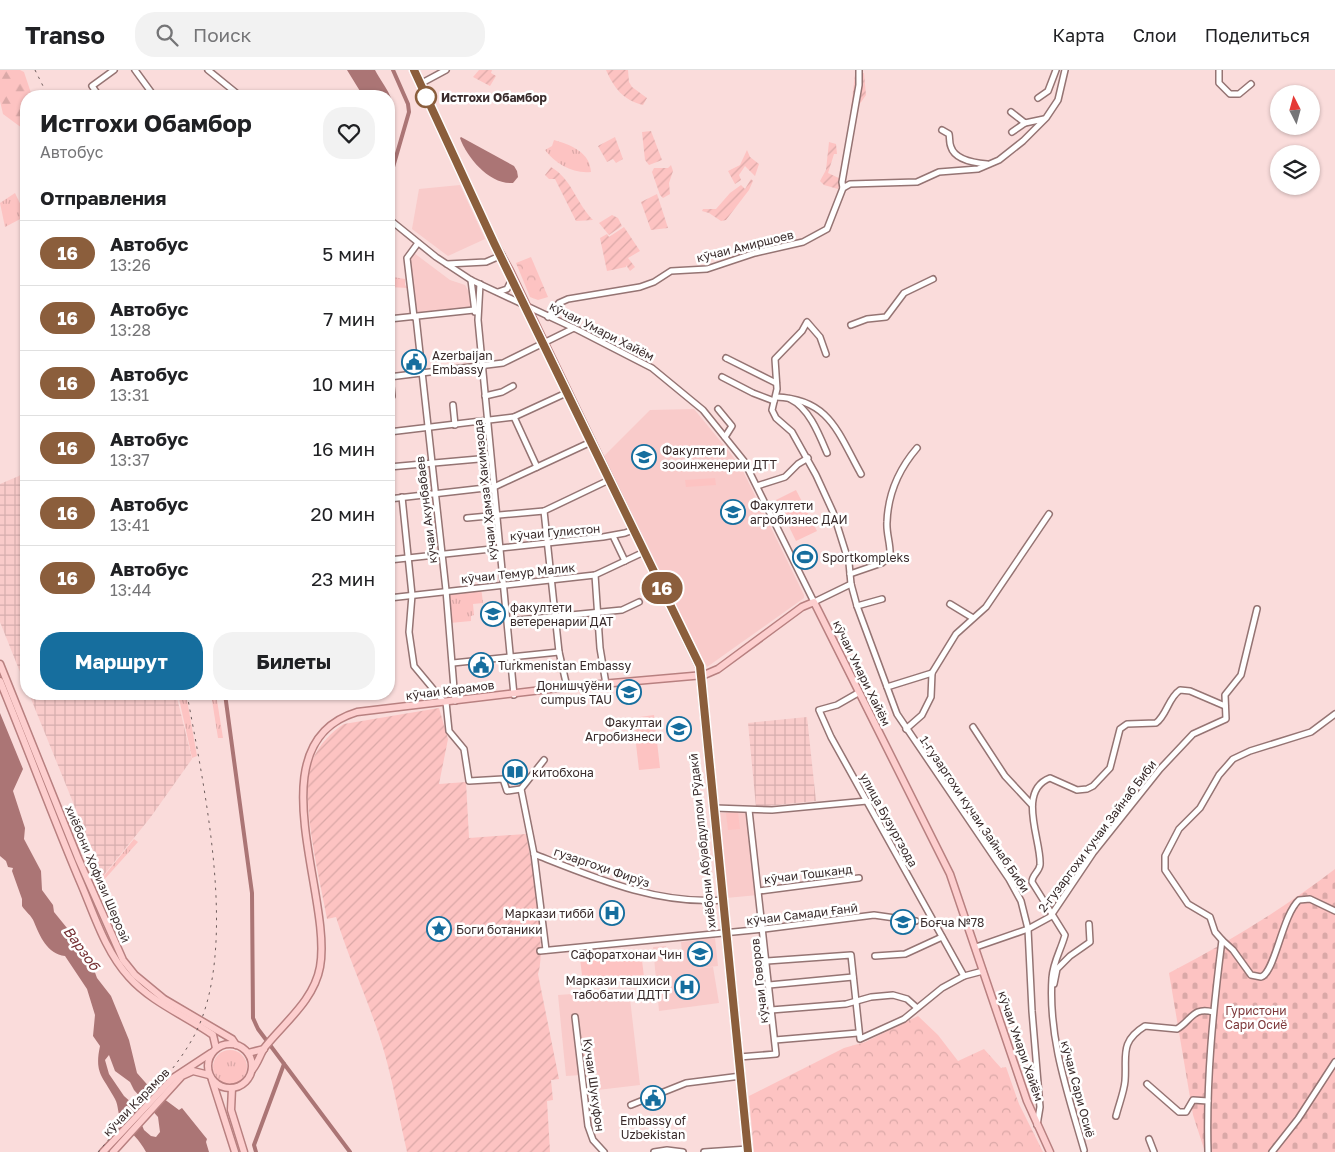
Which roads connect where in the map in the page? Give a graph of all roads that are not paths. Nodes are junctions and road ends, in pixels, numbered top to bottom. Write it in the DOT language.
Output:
graph roads {
  1 [pos="114,70"];
  2 [pos="135,70"];
  3 [pos="208,70"];
  4 [pos="414,70"];
  5 [pos="446,70"];
  6 [pos="859,70"];
  7 [pos="1056,70"];
  8 [pos="1065,70"];
  9 [pos="1218,70"];
  10 [pos="420,84"];
  11 [pos="1251,84"];
  12 [pos="95,90"];
  13 [pos="150,90"];
  14 [pos="233,90"];
  15 [pos="1038,98"];
  16 [pos="1012,112"];
  17 [pos="1046,118"];
  18 [pos="1025,123"];
  19 [pos="942,130"];
  20 [pos="1012,132"];
  21 [pos="990,164"];
  22 [pos="842,190"];
  23 [pos="395,225"];
  24 [pos="418,243"];
  25 [pos="500,256"];
  26 [pos="446,264"];
  27 [pos="933,279"];
  28 [pos="471,280"];
  29 [pos="510,283"];
  30 [pos="480,284"];
  31 [pos="498,292"];
  32 [pos="522,304"];
  33 [pos="474,310"];
  34 [pos="415,317"];
  35 [pos="548,317"];
  36 [pos="395,319"];
  37 [pos="478,320"];
  38 [pos="851,325"];
  39 [pos="574,328"];
  40 [pos="542,345"];
  41 [pos="826,354"];
  42 [pos="726,358"];
  43 [pos="482,366"];
  44 [pos="421,373"];
  45 [pos="395,376"];
  46 [pos="722,377"];
  47 [pos="776,383"];
  48 [pos="512,386"];
  49 [pos="564,394"];
  50 [pos="485,396"];
  51 [pos="787,398"];
  52 [pos="775,399"];
  53 [pos="453,405"];
  54 [pos="718,409"];
  55 [pos="514,417"];
  56 [pos="488,421"];
  57 [pos="455,425"];
  58 [pos="581,426"];
  59 [pos="427,429"];
  60 [pos="395,432"];
  61 [pos="725,437"];
  62 [pos="589,443"];
  63 [pos="917,448"];
  64 [pos="827,453"];
  65 [pos="490,458"];
  66 [pos="808,458"];
  67 [pos="430,463"];
  68 [pos="395,466"];
  69 [pos="537,467"];
  70 [pos="861,474"];
  71 [pos="607,480"];
  72 [pos="757,486"];
  73 [pos="494,487"];
  74 [pos="436,494"];
  75 [pos="402,497"];
  76 [pos="395,498"];
  77 [pos="544,511"];
  78 [pos="1049,514"];
  79 [pos="497,516"];
  80 [pos="466,518"];
  81 [pos="632,530"];
  82 [pos="614,536"];
  83 [pos="547,543"];
  84 [pos="500,547"];
  85 [pos="643,553"];
  86 [pos="441,554"];
  87 [pos="407,558"];
  88 [pos="395,559"];
  89 [pos="625,561"];
  90 [pos="850,574"];
  91 [pos="595,575"];
  92 [pos="551,581"];
  93 [pos="504,584"];
  94 [pos="851,584"];
  95 [pos="446,590"];
  96 [pos="412,595"];
  97 [pos="395,597"];
  98 [pos="882,599"];
  99 [pos="639,602"];
  100 [pos="814,602"];
  101 [pos="950,604"];
  102 [pos="857,606"];
  103 [pos="1257,609"];
  104 [pos="598,612"];
  105 [pos="555,616"];
  106 [pos="973,618"];
  107 [pos="508,621"];
  108 [pos="559,652"];
  109 [pos="510,656"];
  110 [pos="453,662"];
  111 [pos="0,664"];
  112 [pos="932,673"];
  113 [pos="699,676"];
  114 [pos="0,681"];
  115 [pos="606,684"];
  116 [pos="567,687"];
  117 [pos="887,687"];
  118 [pos="858,693"];
  119 [pos="514,695"];
  120 [pos="455,700"];
  121 [pos="445,702"];
  122 [pos="1225,706"];
  123 [pos="1335,714"];
  124 [pos="973,727"];
  125 [pos="906,729"];
  126 [pos="544,760"];
  127 [pos="521,789"];
  128 [pos="712,800"];
  129 [pos="868,801"];
  130 [pos="1032,804"];
  131 [pos="715,808"];
  132 [pos="749,810"];
  133 [pos="534,854"];
  134 [pos="859,878"];
  135 [pos="759,891"];
  136 [pos="722,900"];
  137 [pos="1335,911"];
  138 [pos="1055,915"];
  139 [pos="916,921"];
  140 [pos="1089,924"];
  141 [pos="764,929"];
  142 [pos="1028,929"];
  143 [pos="105,930"];
  144 [pos="725,932"];
  145 [pos="942,937"];
  146 [pos="1222,940"];
  147 [pos="976,947"];
  148 [pos="546,950"];
  149 [pos="540,951"];
  150 [pos="875,956"];
  151 [pos="767,961"];
  152 [pos="984,971"];
  153 [pos="964,976"];
  154 [pos="853,977"];
  155 [pos="769,985"];
  156 [pos="1052,987"];
  157 [pos="731,1000"];
  158 [pos="855,1002"];
  159 [pos="916,1007"];
  160 [pos="772,1010"];
  161 [pos="1213,1012"];
  162 [pos="575,1017"];
  163 [pos="859,1036"];
  164 [pos="775,1040"];
  165 [pos="236,1045"];
  166 [pos="264,1048"];
  167 [pos="213,1051"];
  168 [pos="248,1053"];
  169 [pos="739,1057"];
  170 [pos="1335,1062"];
  171 [pos="252,1070"];
  172 [pos="739,1076"];
  173 [pos="210,1077"];
  174 [pos="1147,1084"];
  175 [pos="232,1088"];
  176 [pos="166,1089"];
  177 [pos="1208,1101"];
  178 [pos="631,1105"];
  179 [pos="1116,1116"];
  180 [pos="1037,1125"];
  181 [pos="119,1139"];
  182 [pos="1149,1139"];
  183 [pos="746,1150"];
  184 [pos="1084,1150"];
  185 [pos="103,1152"];
  186 [pos="113,1152"];
  187 [pos="235,1152"];
  188 [pos="244,1152"];
  189 [pos="604,1152"];
  190 [pos="654,1152"];
  191 [pos="683,1152"];
  192 [pos="704,1152"];
  193 [pos="1050,1152"];
  194 [pos="1154,1152"];
  195 [pos="1208,1152"];
  196 [pos="1272,1152"];
  1 -- 12 [label="street"];
  2 -- 13 [label="street"];
  3 -- 14 [label="street"];
  4 -- 10 [label="highway"];
  5 -- 10 [label="street"];
  6 -- 22 [label="street, кӯчаи Амиршоев"];
  7 -- 15 [label="street"];
  8 -- 17 [label="street"];
  9 -- 11 [label="street"];
  10 -- 25 [label="highway"];
  16 -- 18 [label="street"];
  17 -- 18 [label="street"];
  17 -- 21 [label="street"];
  18 -- 20 [label="street"];
  19 -- 21 [label="street"];
  21 -- 22 [label="street"];
  22 -- 35 [label="street, кӯчаи Амиршоев"];
  23 -- 24 [label="street, кӯчаи Умари Хайём"];
  24 -- 26 [label="street, кӯчаи Умари Хайём"];
  24 -- 34 [label="street, кӯчаи Акунбабаев"];
  25 -- 26 [label="street"];
  25 -- 29 [label="highway"];
  25 -- 32 [label="highway"];
  26 -- 28 [label="street, кӯчаи Умари Хайём"];
  27 -- 38 [label="street"];
  28 -- 30 [label="street, кӯчаи Умари Хайём"];
  28 -- 33 [label="street"];
  29 -- 31 [label="street"];
  29 -- 32 [label="highway"];
  30 -- 31 [label="street, кӯчаи Умари Хайём"];
  30 -- 37 [label="street, кӯчаи Ҳамза Хакимзода"];
  31 -- 32 [label="street, кӯчаи Умари Хайём"];
  32 -- 35 [label="street, кӯчаи Умари Хайём"];
  32 -- 40 [label="highway"];
  33 -- 34 [label="street"];
  33 -- 37 [label="street"];
  34 -- 36 [label="street"];
  34 -- 44 [label="street, кӯчаи Акунбабаев"];
  35 -- 39 [label="street, кӯчаи Умари Хайём"];
  37 -- 43 [label="street, кӯчаи Ҳамза Хакимзода"];
  39 -- 40 [label="street"];
  39 -- 61 [label="street, кӯчаи Умари Хайём"];
  40 -- 43 [label="street"];
  40 -- 49 [label="highway, хиёбони Абуабдуллои Рӯдакӣ"];
  40 -- 58 [label="highway"];
  41 -- 47 [label="street, 1-гузаргохи кучаи Зайнаб Биби"];
  42 -- 47 [label="street"];
  43 -- 44 [label="street"];
  43 -- 50 [label="street, кӯчаи Ҳамза Хакимзода"];
  44 -- 45 [label="street"];
  44 -- 59 [label="street, кӯчаи Акунбабаев"];
  46 -- 52 [label="street"];
  47 -- 52 [label="street, 1-гузаргохи кучаи Зайнаб Биби"];
  48 -- 50 [label="street"];
  49 -- 55 [label="street"];
  49 -- 58 [label="highway, хиёбони Абуабдуллои Рӯдакӣ"];
  50 -- 56 [label="street, кӯчаи Ҳамза Хакимзода"];
  51 -- 52 [label="street"];
  51 -- 64 [label="street"];
  51 -- 70 [label="street"];
  52 -- 66 [label="street, 1-гузаргохи кучаи Зайнаб Биби"];
  53 -- 57 [label="street"];
  54 -- 61 [label="street"];
  55 -- 56 [label="street"];
  55 -- 69 [label="street"];
  56 -- 57 [label="street"];
  56 -- 65 [label="street, кӯчаи Ҳамза Хакимзода"];
  57 -- 59 [label="street"];
  58 -- 62 [label="highway, хиёбони Абуабдуллои Рӯдакӣ"];
  59 -- 60 [label="street"];
  59 -- 67 [label="street, кӯчаи Акунбабаев"];
  61 -- 72 [label="street, кӯчаи Умари Хайём"];
  62 -- 69 [label="street"];
  62 -- 71 [label="highway, хиёбони Абуабдуллои Рӯдакӣ"];
  63 -- 90 [label="street"];
  65 -- 67 [label="street"];
  65 -- 73 [label="street, кӯчаи Ҳамза Хакимзода"];
  66 -- 72 [label="street"];
  66 -- 90 [label="street, 1-гузаргохи кучаи Зайнаб Биби"];
  67 -- 68 [label="street"];
  67 -- 74 [label="street, кӯчаи Акунбабаев"];
  69 -- 73 [label="street"];
  71 -- 77 [label="street"];
  71 -- 81 [label="highway, хиёбони Абуабдуллои Рӯдакӣ"];
  72 -- 100 [label="street, кӯчаи Умари Хайём"];
  73 -- 74 [label="street"];
  73 -- 79 [label="street, кӯчаи Ҳамза Хакимзода"];
  74 -- 75 [label="street"];
  74 -- 86 [label="street, кӯчаи Акунбабаев"];
  75 -- 76 [label="street"];
  75 -- 87 [label="street"];
  77 -- 79 [label="street"];
  77 -- 83 [label="street"];
  78 -- 106 [label="street"];
  79 -- 80 [label="street"];
  79 -- 84 [label="street, кӯчаи Ҳамза Хакимзода"];
  81 -- 82 [label="street, кӯчаи Гулистон"];
  81 -- 85 [label="highway, хиёбони Абуабдуллои Рӯдакӣ"];
  82 -- 83 [label="street, кӯчаи Гулистон"];
  82 -- 89 [label="street"];
  83 -- 84 [label="street, кӯчаи Гулистон"];
  83 -- 92 [label="street"];
  84 -- 86 [label="street, кӯчаи Гулистон"];
  84 -- 93 [label="street, кӯчаи Ҳамза Хакимзода"];
  85 -- 89 [label="street, кӯчаи Темур Малик"];
  85 -- 113 [label="highway, хиёбони Абуабдуллои Рӯдакӣ"];
  86 -- 87 [label="street, кӯчаи Гулистон"];
  86 -- 95 [label="street, кӯчаи Акунбабаев"];
  87 -- 88 [label="street, кӯчаи Гулистон"];
  87 -- 96 [label="street"];
  89 -- 91 [label="street, кӯчаи Темур Малик"];
  90 -- 94 [label="street, 1-гузаргохи кучаи Зайнаб Биби"];
  91 -- 92 [label="street, кӯчаи Темур Малик"];
  91 -- 104 [label="street"];
  92 -- 93 [label="street, кӯчаи Темур Малик"];
  92 -- 105 [label="street"];
  93 -- 95 [label="street, кӯчаи Темур Малик"];
  93 -- 107 [label="street, кӯчаи Ҳамза Хакимзода"];
  94 -- 100 [label="street"];
  94 -- 102 [label="street, 1-гузаргохи кучаи Зайнаб Биби"];
  95 -- 96 [label="street, кӯчаи Темур Малик"];
  95 -- 110 [label="street, кӯчаи Акунбабаев"];
  96 -- 97 [label="street, кӯчаи Темур Малик"];
  96 -- 121 [label="street"];
  98 -- 102 [label="street"];
  99 -- 104 [label="street"];
  100 -- 113 [label="main road, кӯчаи Карамов"];
  100 -- 118 [label="main road, кӯчаи Умари Хайём"];
  101 -- 106 [label="street"];
  102 -- 117 [label="street, 1-гузаргохи кучаи Зайнаб Биби"];
  103 -- 122 [label="street"];
  104 -- 105 [label="street"];
  104 -- 115 [label="street"];
  105 -- 107 [label="street"];
  105 -- 108 [label="street"];
  106 -- 112 [label="street"];
  107 -- 109 [label="street, кӯчаи Ҳамза Хакимзода"];
  108 -- 109 [label="street"];
  108 -- 116 [label="street"];
  109 -- 110 [label="street"];
  109 -- 119 [label="street, кӯчаи Ҳамза Хакимзода"];
  110 -- 120 [label="street, кӯчаи Акунбабаев"];
  111 -- 143 [label="main road, хиёбони Ҳофизи Шерозӣ"];
  112 -- 117 [label="street"];
  112 -- 125 [label="street"];
  113 -- 115 [label="main road, кӯчаи Карамов"];
  113 -- 128 [label="highway, хиёбони Абуабдуллои Рӯдакӣ"];
  114 -- 143 [label="main road, хиёбони Ҳофизи Шерозӣ"];
  115 -- 116 [label="main road, кӯчаи Карамов"];
  116 -- 119 [label="main road, кӯчаи Карамов"];
  117 -- 125 [label="street, 1-гузаргохи кучаи Зайнаб Биби"];
  118 -- 129 [label="street, улица Бузургзода"];
  118 -- 147 [label="main road, кӯчаи Умари Хайём"];
  119 -- 120 [label="main road, кӯчаи Карамов"];
  120 -- 121 [label="main road, кӯчаи Карамов"];
  121 -- 127 [label="street"];
  121 -- 166 [label="main road, кӯчаи Карамов"];
  122 -- 130 [label="street"];
  122 -- 138 [label="street, 2-гузаргохи кучаи Зайнаб Биби"];
  123 -- 146 [label="street"];
  124 -- 130 [label="street"];
  125 -- 142 [label="street, 1-гузаргохи кучаи Зайнаб Биби"];
  126 -- 127 [label="street"];
  127 -- 133 [label="street"];
  128 -- 131 [label="highway"];
  128 -- 136 [label="highway, хиёбони Абуабдуллои Рӯдакӣ"];
  129 -- 132 [label="street"];
  129 -- 145 [label="street, улица Бузургзода"];
  130 -- 138 [label="street, кӯчаи Сари Осиё"];
  131 -- 132 [label="street"];
  131 -- 136 [label="highway"];
  132 -- 135 [label="street, кӯчаи Говоров"];
  133 -- 136 [label="street, гузаргоҳи Фирӯз"];
  133 -- 148 [label="street"];
  134 -- 135 [label="street, кӯчаи Тошканд"];
  135 -- 141 [label="street, кӯчаи Говоров"];
  136 -- 144 [label="highway, хиёбони Абуабдуллои Рӯдакӣ"];
  137 -- 146 [label="street"];
  138 -- 142 [label="street, 2-гузаргохи кучаи Зайнаб Биби"];
  138 -- 156 [label="street, кӯчаи Сари Осиё"];
  139 -- 141 [label="street, кӯчаи Самади Ғанӣ"];
  140 -- 156 [label="street"];
  141 -- 144 [label="street, кӯчаи Самади Ғанӣ"];
  141 -- 151 [label="street, кӯчаи Говоров"];
  142 -- 147 [label="street, 2-гузаргохи кучаи Зайнаб Биби"];
  142 -- 180 [label="street, 1-гузаргохи кучаи Зайнаб Биби"];
  143 -- 165 [label="main road, хиёбони Ҳофизи Шерозӣ"];
  143 -- 167 [label="main road, хиёбони Ҳофизи Шерозӣ"];
  144 -- 148 [label="street, кӯчаи Самади Ғанӣ"];
  144 -- 157 [label="highway, хиёбони Абуабдуллои Рӯдакӣ"];
  145 -- 150 [label="street"];
  145 -- 153 [label="street, улица Бузургзода"];
  146 -- 161 [label="street"];
  147 -- 152 [label="main road, кӯчаи Умари Хайём"];
  148 -- 149 [label="street, кӯчаи Самади Ғанӣ"];
  151 -- 154 [label="street"];
  151 -- 155 [label="street, кӯчаи Говоров"];
  152 -- 153 [label="street"];
  152 -- 180 [label="main road, кӯчаи Умари Хайём"];
  153 -- 159 [label="street"];
  154 -- 155 [label="street"];
  154 -- 158 [label="street"];
  155 -- 160 [label="street, кӯчаи Говоров"];
  156 -- 184 [label="street, кӯчаи Сари Осиё"];
  157 -- 169 [label="highway"];
  157 -- 172 [label="highway, хиёбони Абуабдуллои Рӯдакӣ"];
  158 -- 159 [label="street"];
  158 -- 160 [label="street"];
  158 -- 163 [label="street"];
  159 -- 163 [label="street"];
  160 -- 164 [label="street, кӯчаи Говоров"];
  161 -- 177 [label="street"];
  161 -- 179 [label="street"];
  162 -- 189 [label="street, Кучаи Шукуфон"];
  163 -- 164 [label="street"];
  164 -- 169 [label="street, кӯчаи Говоров"];
  165 -- 167 [label="main road"];
  165 -- 168 [label="main road, хиёбони Ҳофизи Шерозӣ"];
  166 -- 168 [label="main road, кӯчаи Карамов"];
  166 -- 171 [label="main road, кӯчаи Карамов"];
  167 -- 173 [label="main road"];
  167 -- 176 [label="main road, кӯчаи Карамов"];
  168 -- 171 [label="main road"];
  169 -- 172 [label="highway"];
  170 -- 196 [label="street"];
  171 -- 175 [label="main road"];
  172 -- 178 [label="street"];
  172 -- 183 [label="highway"];
  173 -- 175 [label="main road"];
  173 -- 176 [label="main road, кӯчаи Карамов"];
  173 -- 187 [label="main road"];
  174 -- 177 [label="street"];
  175 -- 188 [label="main road"];
  176 -- 181 [label="main road, кӯчаи Карамов"];
  177 -- 195 [label="street"];
  180 -- 193 [label="main road, кӯчаи Умари Хайём"];
  181 -- 185 [label="main road, кӯчаи Карамов"];
  181 -- 186 [label="main road, кӯчаи Карамов"];
  182 -- 194 [label="street"];
  183 -- 192 [label="street"];
  190 -- 191 [label="street"];
}
